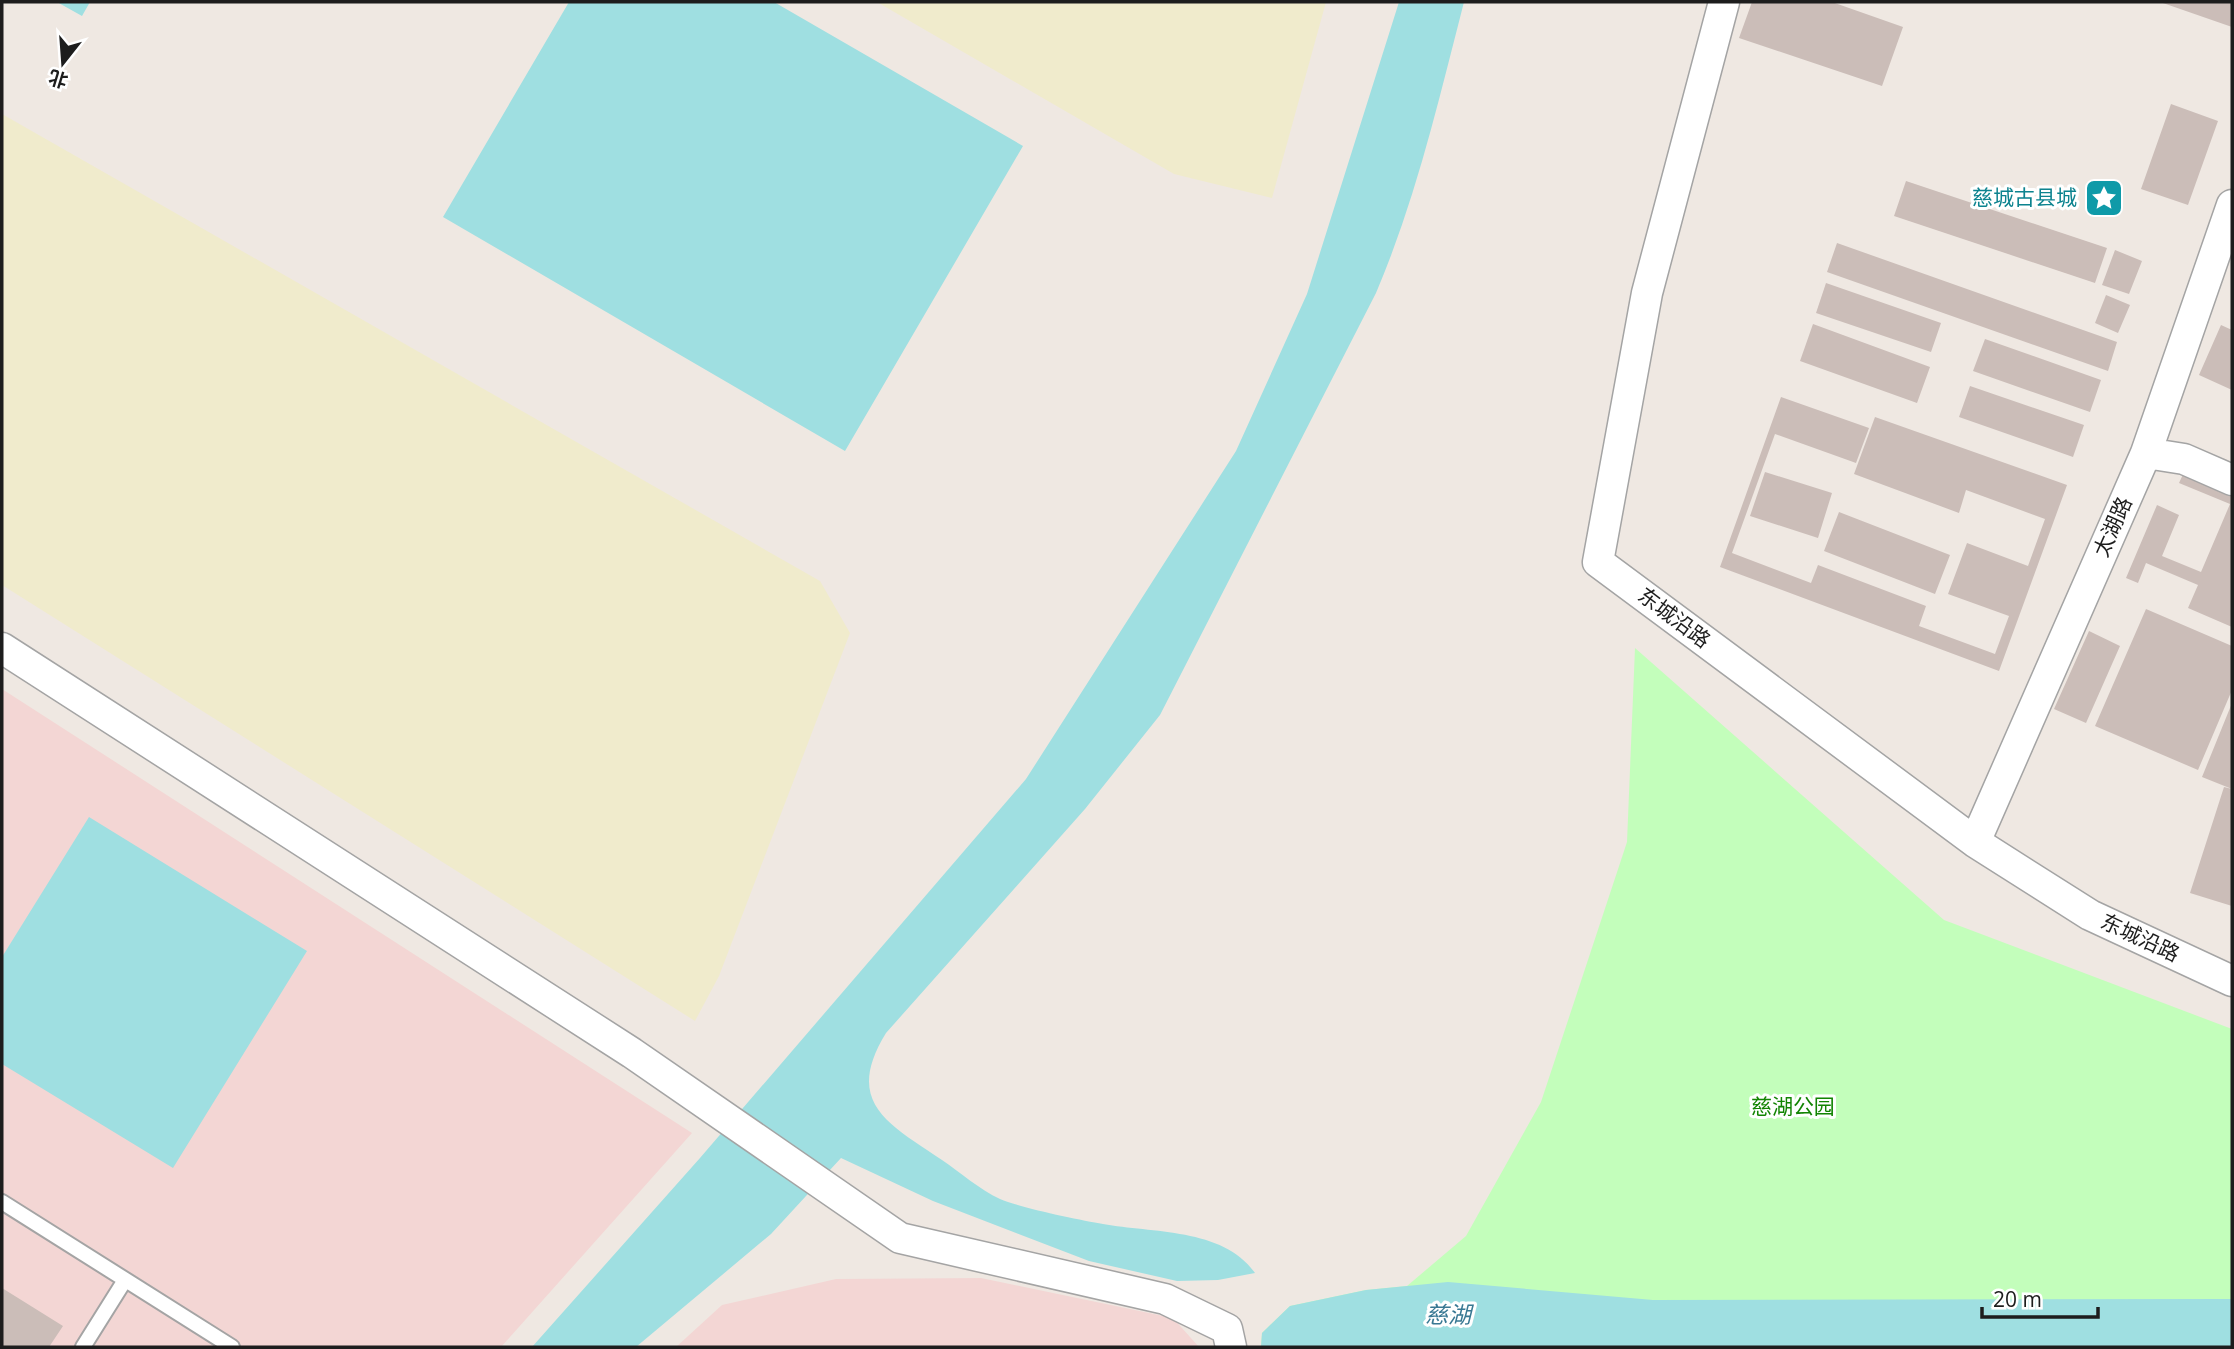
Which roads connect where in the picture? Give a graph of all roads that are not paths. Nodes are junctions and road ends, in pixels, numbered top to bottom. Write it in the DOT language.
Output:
graph roads {
  1 [pos="1724,2"];
  2 [pos="2232,205"];
  3 [pos="2146,453"];
  4 [pos="2232,480"];
  5 [pos="2,648"];
  6 [pos="1975,842"];
  7 [pos="2232,981"];
  8 [pos="2,1202"];
  9 [pos="125,1280"];
  10 [pos="83,1347"];
  11 [pos="232,1347"];
  12 [pos="1231,1347"];
  1 -- 6 [label="street, 东城沿路"];
  2 -- 3 [label="street, 太湖路"];
  3 -- 4 [label="street"];
  3 -- 6 [label="street, 太湖路"];
  5 -- 12 [label="street"];
  6 -- 7 [label="street, 东城沿路"];
  8 -- 9 [label="lane"];
  9 -- 10 [label="lane"];
  9 -- 11 [label="lane"];
}
